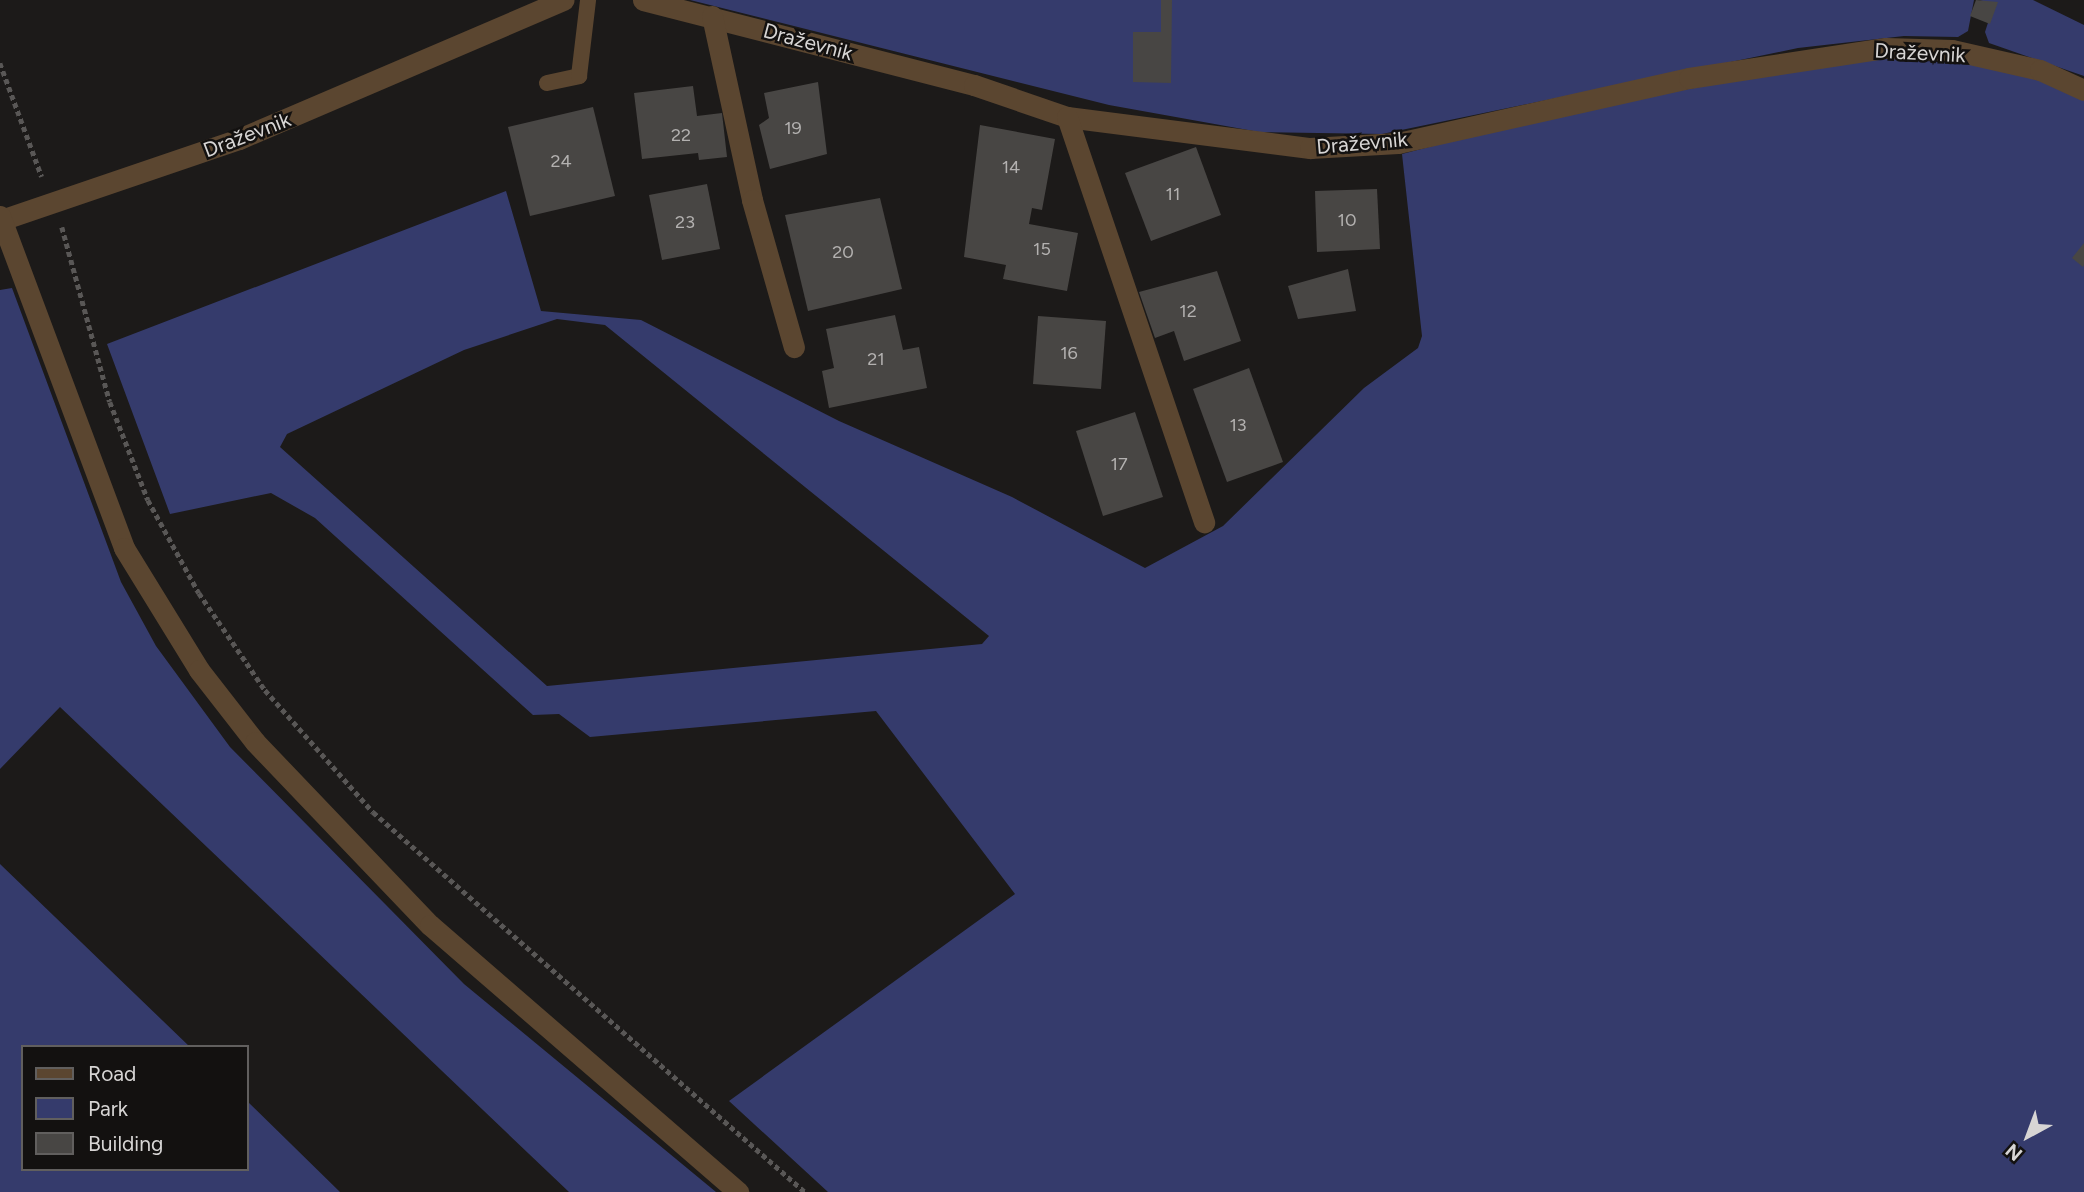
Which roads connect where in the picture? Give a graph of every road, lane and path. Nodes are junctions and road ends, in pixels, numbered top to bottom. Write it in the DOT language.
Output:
graph roads {
  1 [pos="564,0"];
  2 [pos="588,0"];
  3 [pos="643,0"];
  4 [pos="712,16"];
  5 [pos="0,63"];
  6 [pos="547,83"];
  7 [pos="2084,90"];
  8 [pos="1067,117"];
  9 [pos="56,203"];
  10 [pos="1,218"];
  11 [pos="794,348"];
  12 [pos="1204,522"];
  13 [pos="738,1192"];
  14 [pos="805,1192"];
  1 -- 9 [label="street, Draževnik"];
  2 -- 6 [label="lane"];
  3 -- 4 [label="street, Draževnik"];
  4 -- 8 [label="street, Draževnik"];
  4 -- 11 [label="street"];
  5 -- 9 [label="path"];
  7 -- 8 [label="street, Draževnik"];
  8 -- 12 [label="street"];
  9 -- 10 [label="street, Draževnik"];
  9 -- 14 [label="path"];
  10 -- 13 [label="street"];
}
